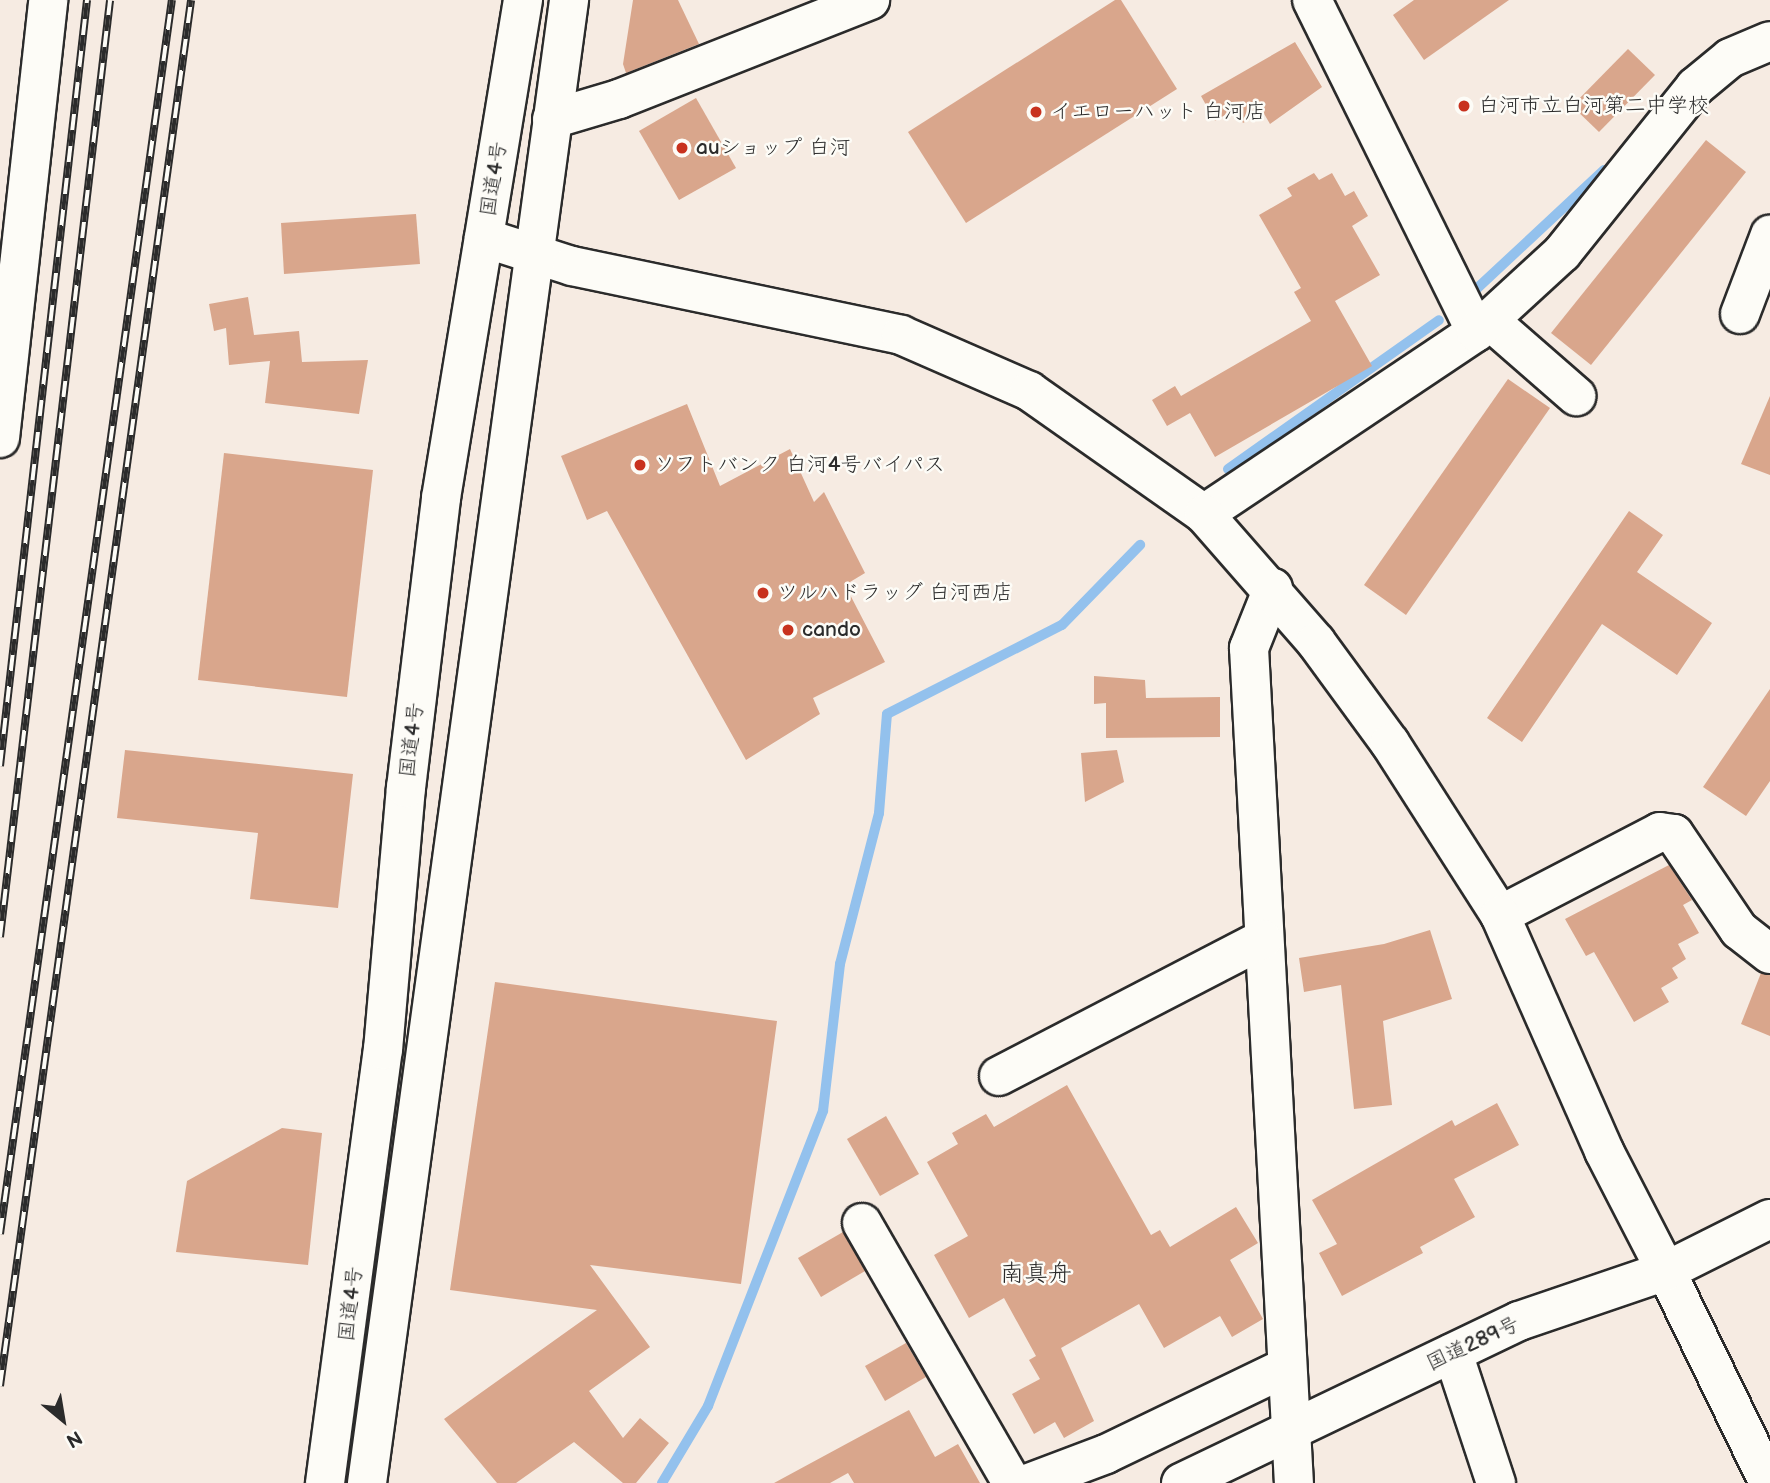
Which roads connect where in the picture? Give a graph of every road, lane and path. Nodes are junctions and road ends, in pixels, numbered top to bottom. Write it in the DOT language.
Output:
graph roads {
  1 [pos="48,0"];
  2 [pos="523,0"];
  3 [pos="569,0"];
  4 [pos="870,0"];
  5 [pos="1312,0"];
  6 [pos="1770,41"];
  7 [pos="552,119"];
  8 [pos="1770,235"];
  9 [pos="484,239"];
  10 [pos="532,257"];
  11 [pos="1740,314"];
  12 [pos="7,325"];
  13 [pos="1483,326"];
  14 [pos="1576,396"];
  15 [pos="0,438"];
  16 [pos="1204,514"];
  17 [pos="1273,589"];
  18 [pos="1500,915"];
  19 [pos="1263,939"];
  20 [pos="1770,954"];
  21 [pos="999,1076"];
  22 [pos="1770,1219"];
  23 [pos="862,1223"];
  24 [pos="1666,1271"];
  25 [pos="1452,1353"];
  26 [pos="1285,1368"];
  27 [pos="1288,1432"];
  28 [pos="325,1483"];
  29 [pos="367,1483"];
  30 [pos="1012,1483"];
  31 [pos="1029,1483"];
  32 [pos="1181,1483"];
  33 [pos="1294,1483"];
  34 [pos="1496,1483"];
  35 [pos="1769,1483"];
  1 -- 12 [label="main road"];
  2 -- 9 [label="main road, 国道4号"];
  3 -- 7 [label="main road, 国道4号"];
  4 -- 7 [label="main road"];
  5 -- 13 [label="main road"];
  6 -- 13 [label="main road"];
  7 -- 10 [label="main road, 国道4号"];
  8 -- 11 [label="main road"];
  9 -- 10 [label="main road"];
  9 -- 28 [label="main road, 国道4号"];
  10 -- 16 [label="main road"];
  10 -- 29 [label="main road, 国道4号"];
  12 -- 15 [label="main road"];
  13 -- 14 [label="main road"];
  13 -- 16 [label="main road"];
  16 -- 17 [label="main road"];
  17 -- 18 [label="main road"];
  17 -- 19 [label="main road"];
  18 -- 20 [label="main road"];
  18 -- 24 [label="main road"];
  19 -- 21 [label="main road"];
  19 -- 26 [label="main road"];
  22 -- 24 [label="main road, 国道289号"];
  23 -- 30 [label="main road"];
  24 -- 25 [label="main road, 国道289号"];
  24 -- 35 [label="main road"];
  25 -- 27 [label="main road, 国道289号"];
  25 -- 34 [label="main road"];
  26 -- 27 [label="main road"];
  26 -- 31 [label="main road"];
  27 -- 32 [label="main road, 国道289号"];
  27 -- 33 [label="main road"];
}
